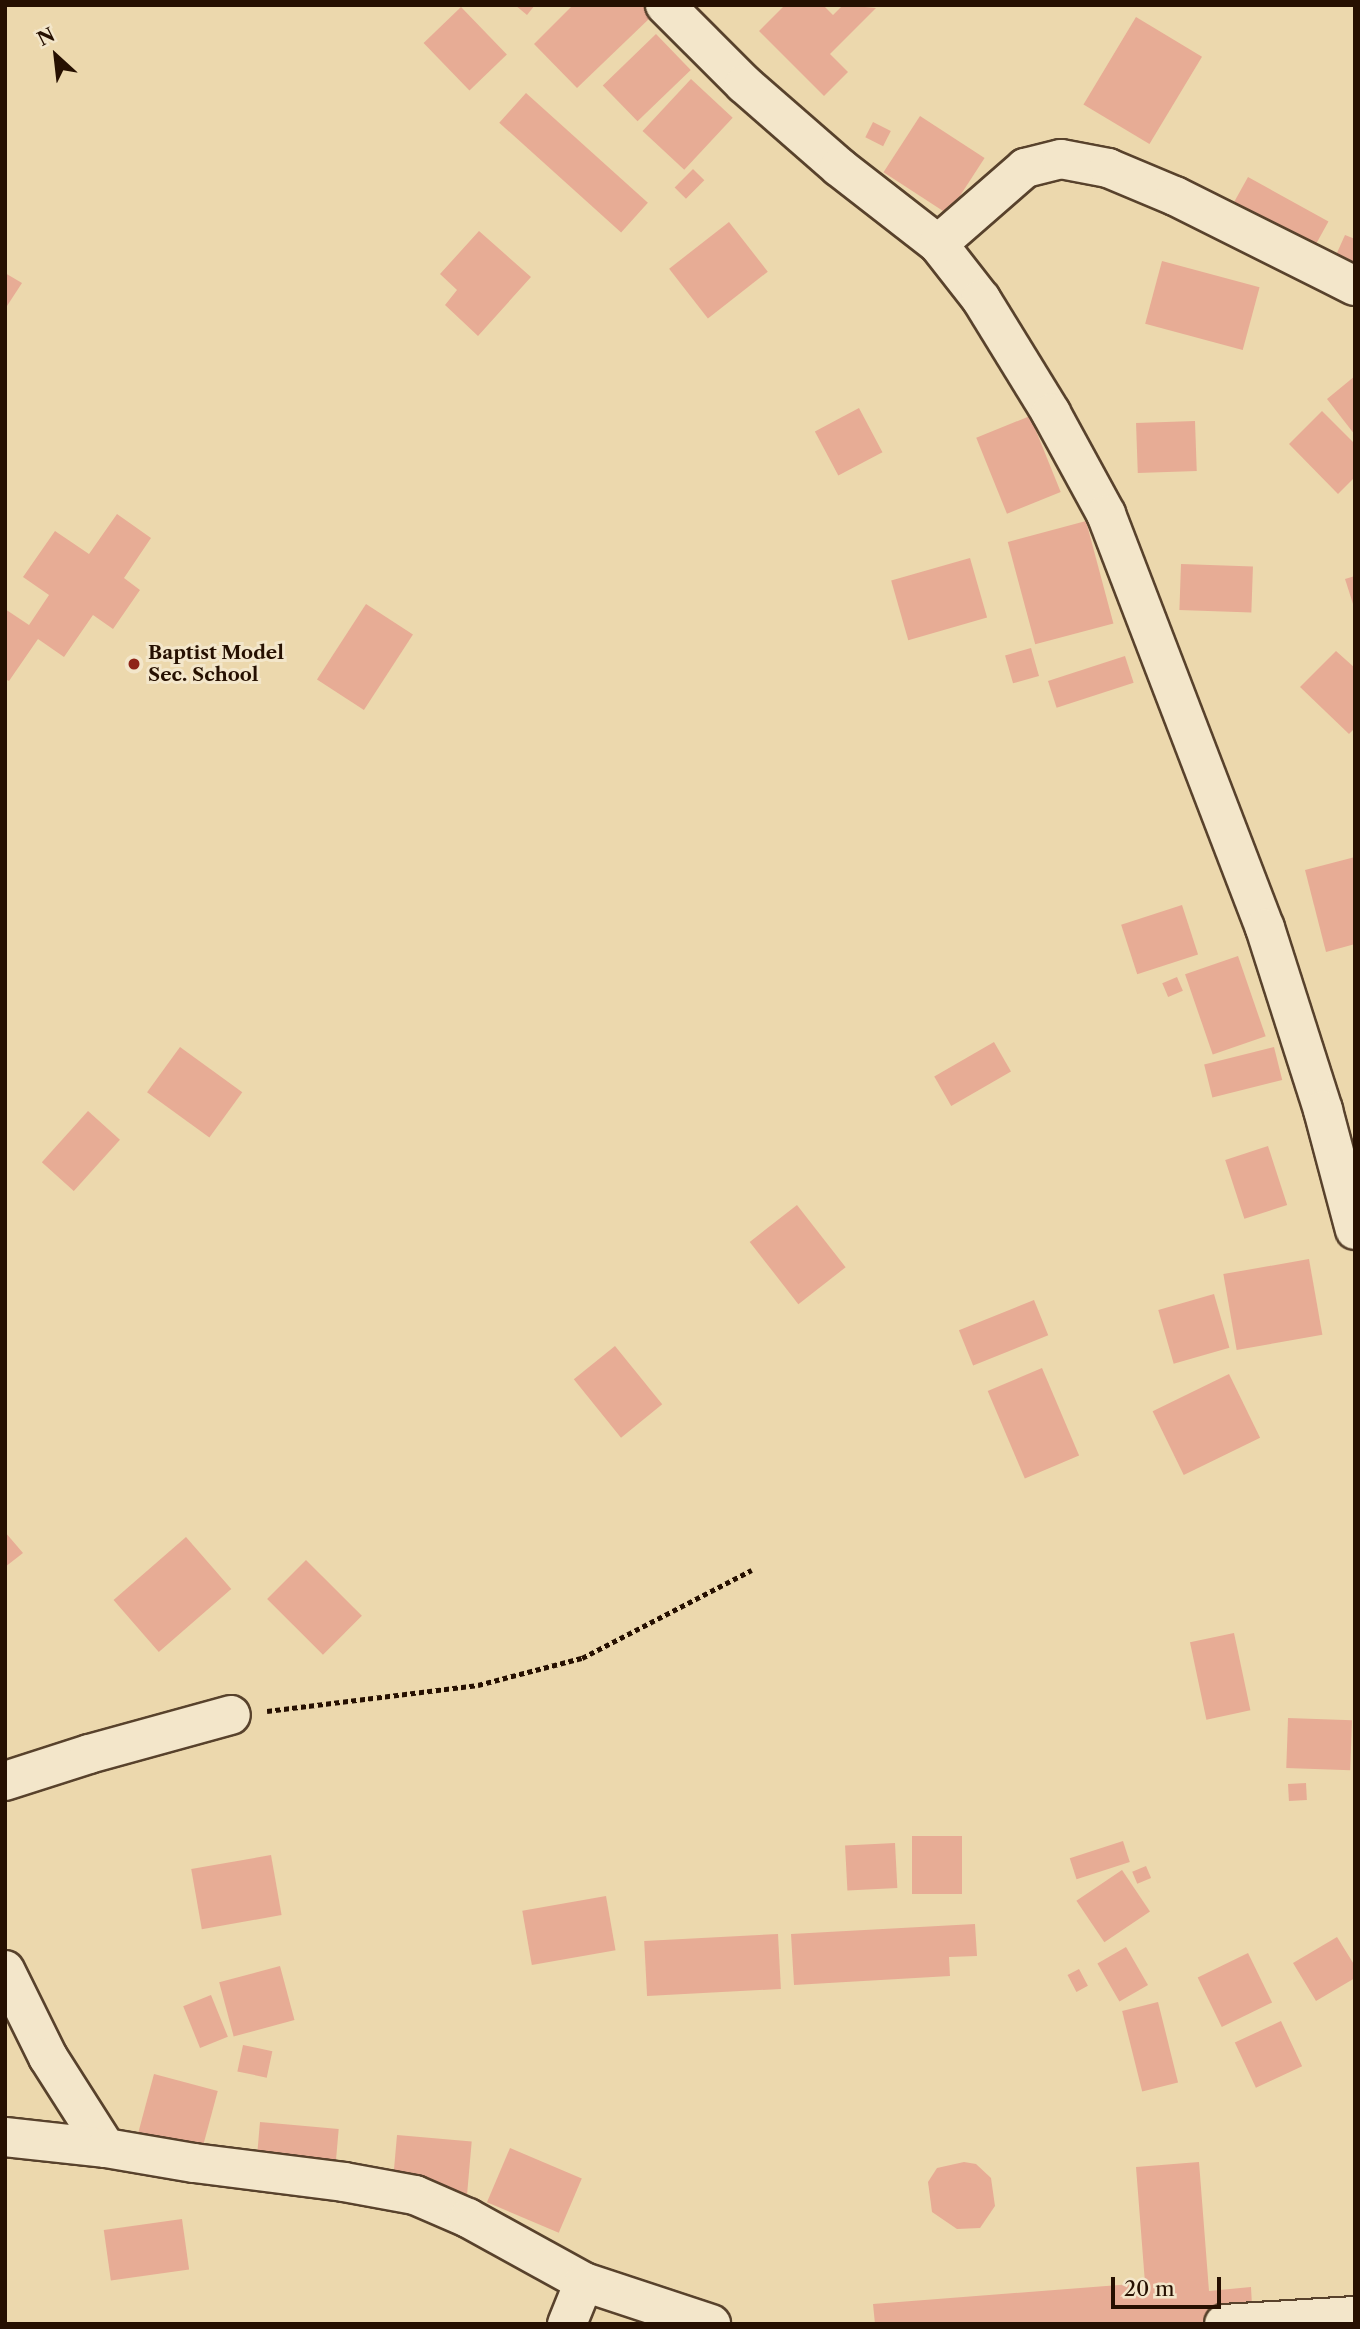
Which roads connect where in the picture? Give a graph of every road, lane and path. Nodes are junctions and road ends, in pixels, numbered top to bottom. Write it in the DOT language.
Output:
graph roads {
  1 [pos="665,5"];
  2 [pos="937,244"];
  3 [pos="1355,285"];
  4 [pos="1355,1230"];
  5 [pos="752,1570"];
  6 [pos="232,1715"];
  7 [pos="5,1781"];
  8 [pos="5,1970"];
  9 [pos="5,2137"];
  10 [pos="106,2148"];
  11 [pos="584,2282"];
  12 [pos="1355,2316"];
  13 [pos="567,2324"];
  14 [pos="711,2324"];
  15 [pos="1224,2324"];
  1 -- 2 [label="street"];
  2 -- 3 [label="street"];
  2 -- 4 [label="street"];
  5 -- 6 [label="path"];
  6 -- 7 [label="street"];
  8 -- 10 [label="street"];
  9 -- 10 [label="street"];
  10 -- 11 [label="street"];
  11 -- 13 [label="street"];
  11 -- 14 [label="street"];
  12 -- 15 [label="street"];
}
